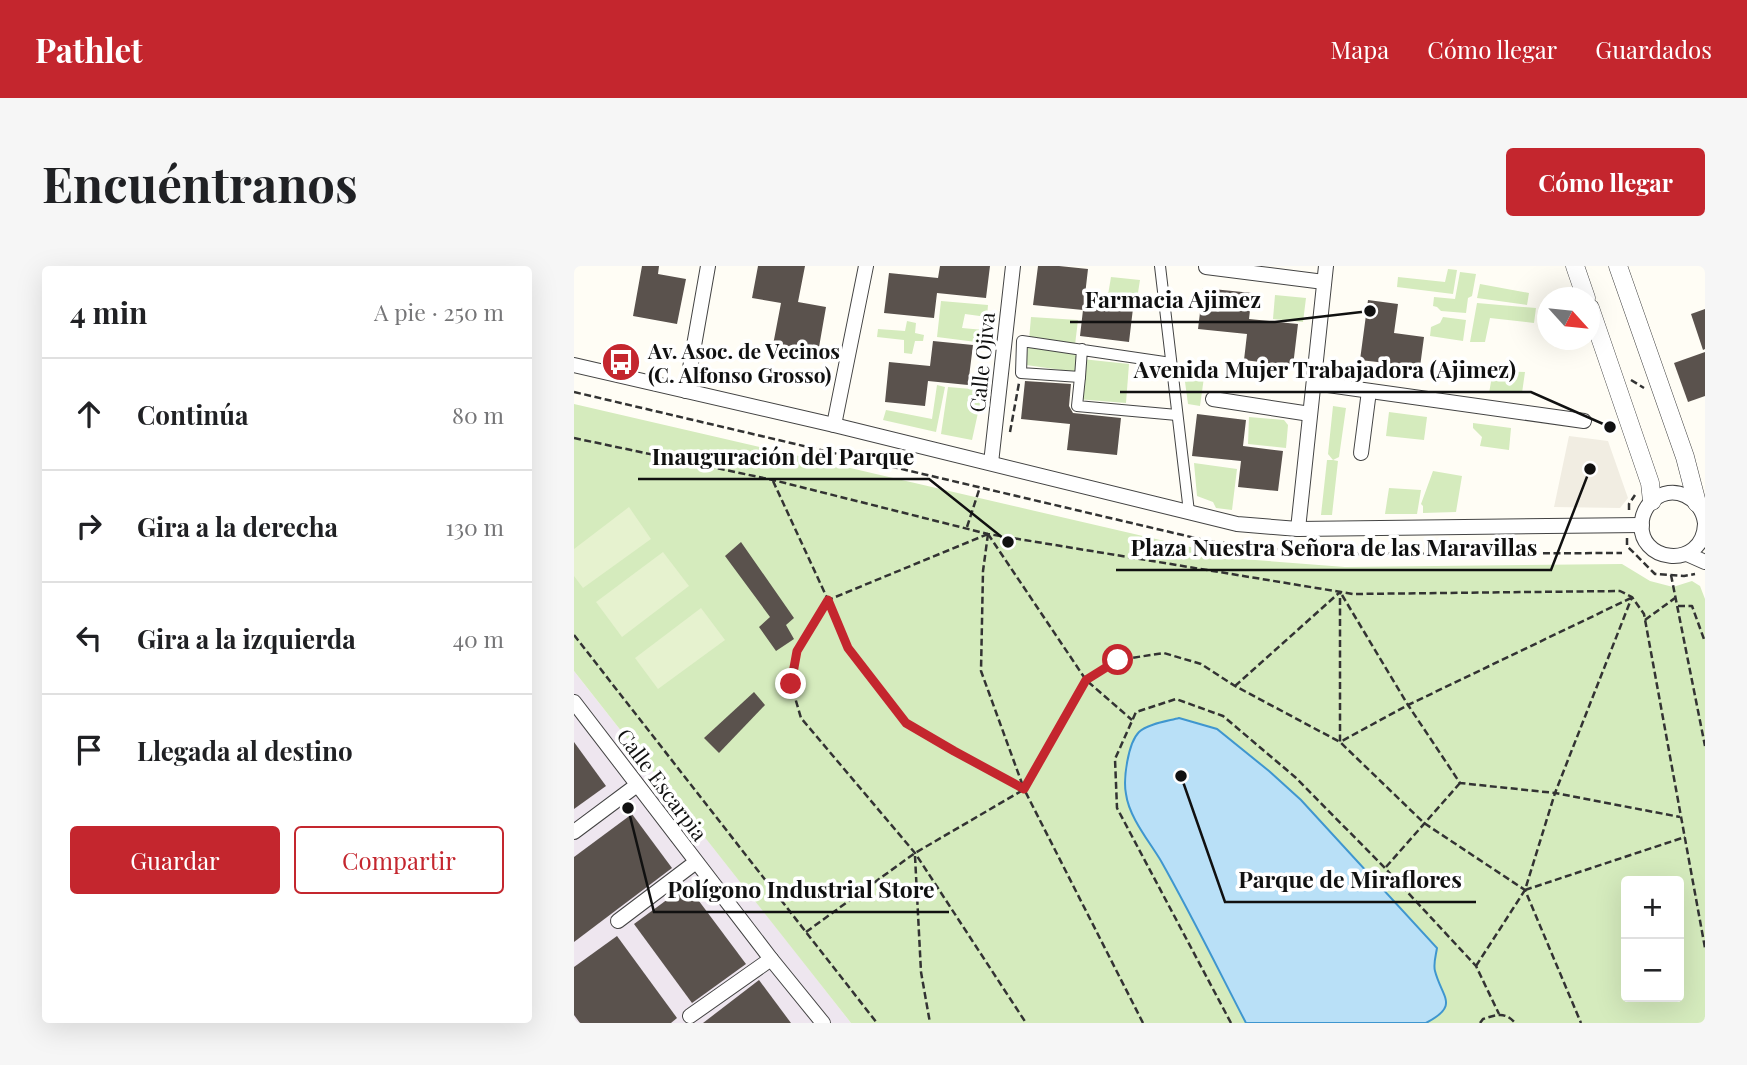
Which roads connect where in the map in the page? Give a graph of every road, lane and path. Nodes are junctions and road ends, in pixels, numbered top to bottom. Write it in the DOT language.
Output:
graph roads {
  1 [pos="708,266"];
  2 [pos="866,266"];
  3 [pos="1013,266"];
  4 [pos="1160,266"];
  5 [pos="1168,266"];
  6 [pos="1326,266"];
  7 [pos="1575,266"];
  8 [pos="1618,266"];
  9 [pos="1206,267"];
  10 [pos="1161,282"];
  11 [pos="1324,282"];
  12 [pos="1582,287"];
  13 [pos="1600,337"];
  14 [pos="1082,349"];
  15 [pos="1171,363"];
  16 [pos="574,365"];
  17 [pos="1021,369"];
  18 [pos="1080,377"];
  19 [pos="1626,378"];
  20 [pos="1314,383"];
  21 [pos="686,391"];
  22 [pos="1369,391"];
  23 [pos="1647,391"];
  24 [pos="1213,398"];
  25 [pos="1310,414"];
  26 [pos="1177,415"];
  27 [pos="1584,421"];
  28 [pos="834,425"];
  29 [pos="574,438"];
  30 [pos="1009,438"];
  31 [pos="1361,453"];
  32 [pos="991,463"];
  33 [pos="773,480"];
  34 [pos="1637,486"];
  35 [pos="980,487"];
  36 [pos="1652,501"];
  37 [pos="1629,509"];
  38 [pos="1189,512"];
  39 [pos="1703,517"];
  40 [pos="1642,525"];
  41 [pos="967,528"];
  42 [pos="1298,529"];
  43 [pos="988,534"];
  44 [pos="1687,554"];
  45 [pos="1705,562"];
  46 [pos="1671,575"];
  47 [pos="1340,592"];
  48 [pos="1632,597"];
  49 [pos="1675,598"];
  50 [pos="828,600"];
  51 [pos="1677,606"];
  52 [pos="1645,620"];
  53 [pos="574,635"];
  54 [pos="1705,642"];
  55 [pos="1086,680"];
  56 [pos="1234,686"];
  57 [pos="574,702"];
  58 [pos="1408,705"];
  59 [pos="1132,720"];
  60 [pos="1340,742"];
  61 [pos="1705,746"];
  62 [pos="1460,783"];
  63 [pos="637,785"];
  64 [pos="1024,789"];
  65 [pos="1555,793"];
  66 [pos="1681,817"];
  67 [pos="1424,823"];
  68 [pos="574,832"];
  69 [pos="1685,837"];
  70 [pos="915,853"];
  71 [pos="696,862"];
  72 [pos="1385,868"];
  73 [pos="1525,890"];
  74 [pos="618,922"];
  75 [pos="806,932"];
  76 [pos="1705,948"];
  77 [pos="771,959"];
  78 [pos="1476,966"];
  79 [pos="1499,1014"];
  80 [pos="690,1016"];
  81 [pos="822,1023"];
  82 [pos="877,1023"];
  83 [pos="930,1023"];
  84 [pos="1026,1023"];
  85 [pos="1143,1023"];
  86 [pos="1231,1023"];
  87 [pos="1480,1023"];
  88 [pos="1515,1023"];
  89 [pos="1581,1023"];
  1 -- 21 [label="street"];
  2 -- 28 [label="street"];
  3 -- 32 [label="street, Calle Ojiva"];
  4 -- 10 [label="street"];
  5 -- 10 [label="street"];
  6 -- 11 [label="street"];
  7 -- 12 [label="street"];
  8 -- 39 [label="street"];
  9 -- 11 [label="street"];
  10 -- 15 [label="street"];
  11 -- 20 [label="street"];
  13 -- 36 [label="street"];
  14 -- 15 [label="street"];
  14 -- 17 [label="street"];
  14 -- 18 [label="street"];
  15 -- 26 [label="street"];
  16 -- 21 [label="street"];
  17 -- 18 [label="street"];
  17 -- 30 [label="path"];
  18 -- 26 [label="street"];
  19 -- 23 [label="path"];
  20 -- 22 [label="street"];
  20 -- 25 [label="street"];
  21 -- 28 [label="street"];
  22 -- 27 [label="street"];
  22 -- 31 [label="street"];
  24 -- 25 [label="street"];
  25 -- 42 [label="street"];
  26 -- 38 [label="street"];
  28 -- 32 [label="street"];
  29 -- 33 [label="path"];
  32 -- 38 [label="street"];
  33 -- 41 [label="path"];
  33 -- 50 [label="path"];
  34 -- 37 [label="path"];
  35 -- 41 [label="path"];
  36 -- 39 [label="street"];
  36 -- 40 [label="street"];
  38 -- 42 [label="street"];
  39 -- 44 [label="street"];
  40 -- 42 [label="street"];
  40 -- 44 [label="street"];
  41 -- 43 [label="path"];
  43 -- 47 [label="path"];
  43 -- 50 [label="path"];
  43 -- 55 [label="path"];
  43 -- 64 [label="path"];
  44 -- 45 [label="street"];
  46 -- 49 [label="path"];
  47 -- 48 [label="path"];
  47 -- 56 [label="path"];
  47 -- 58 [label="path"];
  47 -- 60 [label="path"];
  48 -- 52 [label="path"];
  48 -- 58 [label="path"];
  48 -- 65 [label="path"];
  49 -- 51 [label="path"];
  49 -- 52 [label="path"];
  50 -- 64 [label="path"];
  50 -- 70 [label="path"];
  51 -- 54 [label="path"];
  51 -- 61 [label="path"];
  52 -- 66 [label="path"];
  53 -- 75 [label="path"];
  55 -- 56 [label="path"];
  55 -- 59 [label="path"];
  55 -- 64 [label="path"];
  56 -- 60 [label="path"];
  57 -- 63 [label="street, Calle Escarpia"];
  58 -- 60 [label="path"];
  58 -- 62 [label="path"];
  59 -- 72 [label="path"];
  59 -- 86 [label="path"];
  60 -- 67 [label="path"];
  62 -- 65 [label="path"];
  62 -- 67 [label="path"];
  63 -- 68 [label="street"];
  63 -- 71 [label="street, Calle Escarpia"];
  64 -- 70 [label="path"];
  64 -- 85 [label="path"];
  65 -- 66 [label="path"];
  65 -- 73 [label="path"];
  66 -- 69 [label="path"];
  67 -- 72 [label="path"];
  67 -- 73 [label="path"];
  69 -- 73 [label="path"];
  69 -- 76 [label="path"];
  70 -- 75 [label="path"];
  70 -- 83 [label="path"];
  70 -- 84 [label="path"];
  71 -- 74 [label="street"];
  71 -- 77 [label="street, Calle Escarpia"];
  72 -- 78 [label="path"];
  73 -- 78 [label="path"];
  73 -- 89 [label="path"];
  75 -- 82 [label="path"];
  77 -- 80 [label="street"];
  77 -- 81 [label="street, Calle Escarpia"];
  78 -- 79 [label="path"];
  79 -- 87 [label="path"];
  79 -- 88 [label="path"];
}
